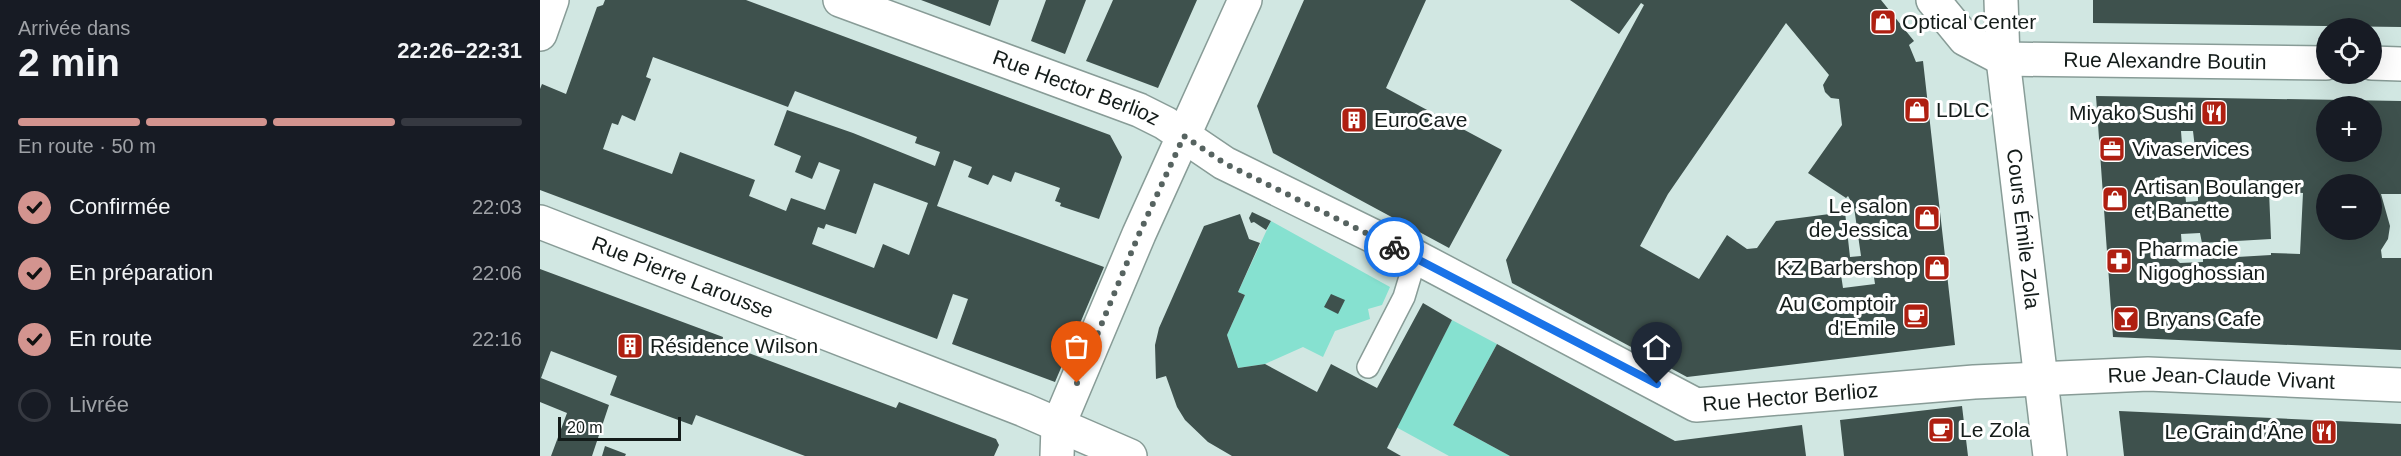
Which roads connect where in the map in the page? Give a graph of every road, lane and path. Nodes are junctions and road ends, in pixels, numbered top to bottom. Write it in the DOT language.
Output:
graph roads {
  1 [pos="552,0"];
  2 [pos="840,0"];
  3 [pos="1245,0"];
  4 [pos="1933,0"];
  5 [pos="2001,0"];
  6 [pos="540,34"];
  7 [pos="2003,59"];
  8 [pos="2316,63"];
  9 [pos="2382,63"];
  10 [pos="2401,64"];
  11 [pos="1184,136"];
  12 [pos="540,222"];
  13 [pos="1416,257"];
  14 [pos="1368,367"];
  15 [pos="2042,379"];
  16 [pos="2401,385"];
  17 [pos="1058,441"];
  18 [pos="1130,456"];
  19 [pos="2050,456"];
  1 -- 6 [label="street"];
  2 -- 11 [label="street, Rue Hector Berlioz"];
  3 -- 11 [label="street"];
  4 -- 7 [label="street"];
  5 -- 7 [label="street, Cours Émile Zola"];
  7 -- 8 [label="street, Rue Alexandre Boutin"];
  7 -- 15 [label="street, Cours Émile Zola"];
  9 -- 10 [label="street"];
  11 -- 13 [label="street, Rue Hector Berlioz"];
  11 -- 17 [label="street"];
  12 -- 17 [label="street, Rue Pierre Larousse"];
  13 -- 14 [label="lane"];
  13 -- 15 [label="street, Rue Hector Berlioz"];
  15 -- 16 [label="street, Rue Jean-Claude Vivant"];
  15 -- 19 [label="street, Cours Émile Zola"];
  17 -- 18 [label="street, Rue Pierre Larousse"];
}
